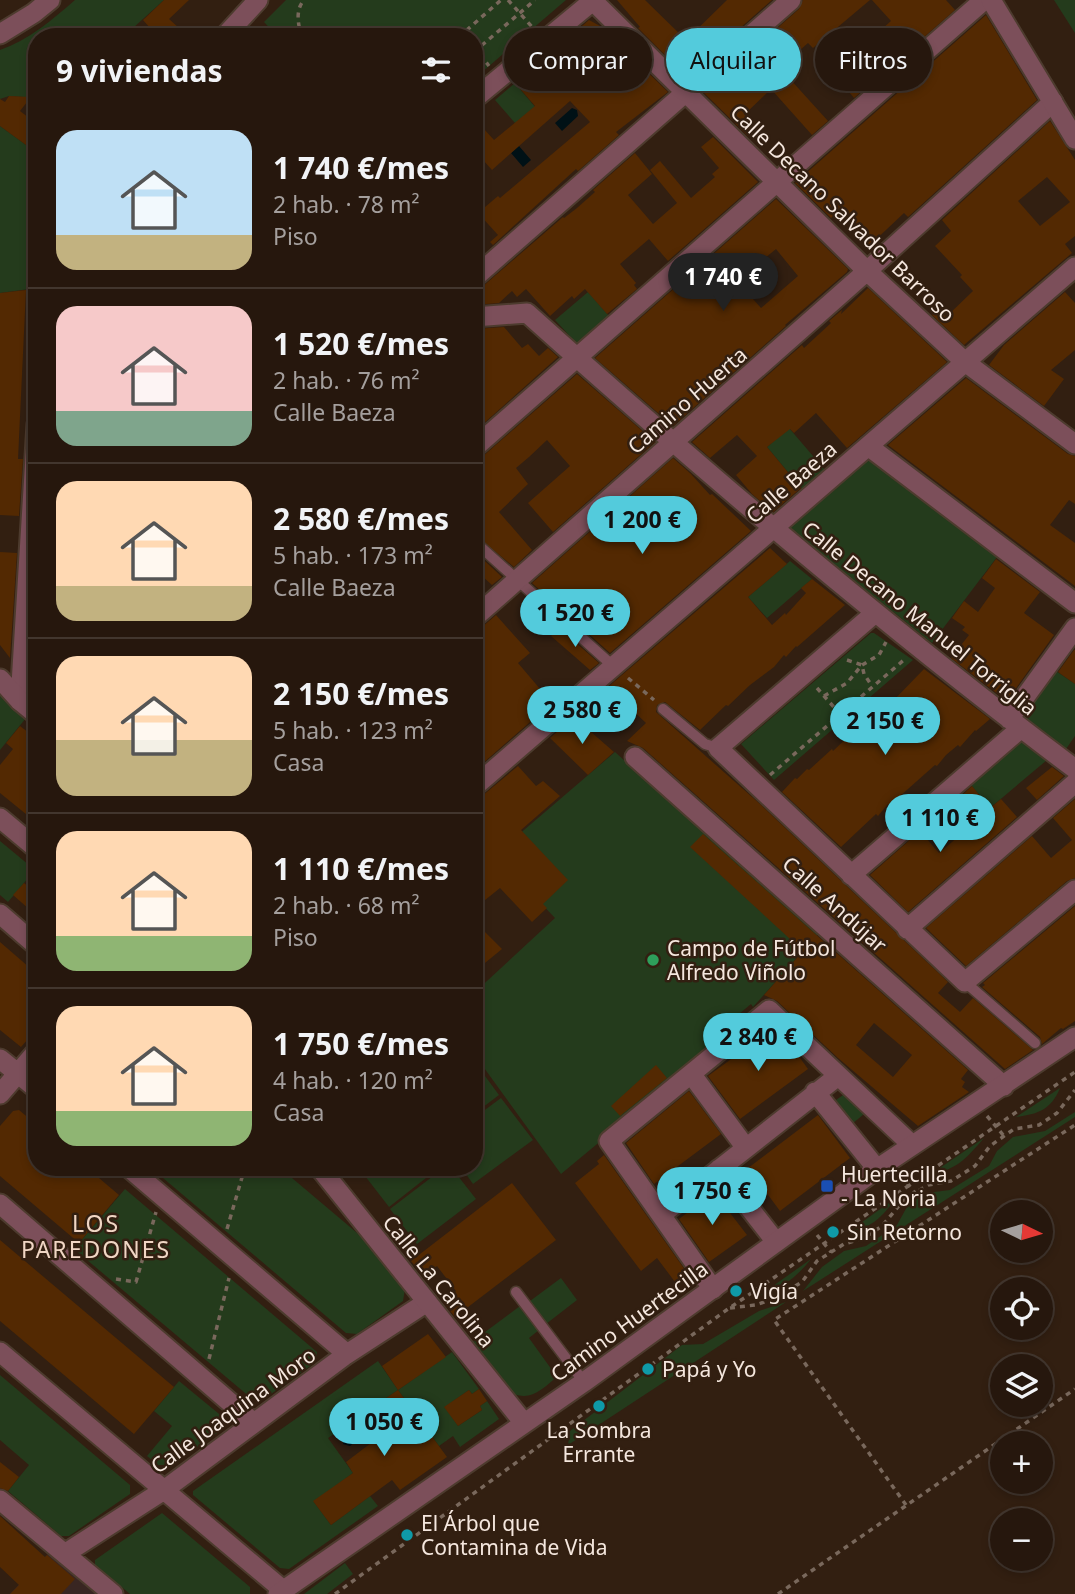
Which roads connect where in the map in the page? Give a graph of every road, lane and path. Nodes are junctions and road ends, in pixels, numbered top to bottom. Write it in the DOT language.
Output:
graph roads {
  1 [pos="50,0"];
  2 [pos="258,0"];
  3 [pos="304,0"];
  4 [pos="501,0"];
  5 [pos="508,0"];
  6 [pos="535,0"];
  7 [pos="593,0"];
  8 [pos="791,0"];
  9 [pos="984,0"];
  10 [pos="991,0"];
  11 [pos="520,13"];
  12 [pos="238,28"];
  13 [pos="299,28"];
  14 [pos="472,28"];
  15 [pos="534,28"];
  16 [pos="559,28"];
  17 [pos="0,34"];
  18 [pos="483,44"];
  19 [pos="504,74"];
  20 [pos="483,92"];
  21 [pos="686,92"];
  22 [pos="1053,102"];
  23 [pos="1075,139"];
  24 [pos="777,181"];
  25 [pos="1075,267"];
  26 [pos="483,270"];
  27 [pos="867,271"];
  28 [pos="483,316"];
  29 [pos="576,358"];
  30 [pos="965,362"];
  31 [pos="483,440"];
  32 [pos="674,443"];
  33 [pos="1075,444"];
  34 [pos="868,446"];
  35 [pos="772,528"];
  36 [pos="483,549"];
  37 [pos="518,580"];
  38 [pos="1075,603"];
  39 [pos="483,610"];
  40 [pos="875,613"];
  41 [pos="28,624"];
  42 [pos="1075,628"];
  43 [pos="900,634"];
  44 [pos="833,648"];
  45 [pos="918,649"];
  46 [pos="862,665"];
  47 [pos="613,666"];
  48 [pos="803,674"];
  49 [pos="0,679"];
  50 [pos="872,686"];
  51 [pos="824,696"];
  52 [pos="20,701"];
  53 [pos="28,708"];
  54 [pos="663,709"];
  55 [pos="840,714"];
  56 [pos="1014,724"];
  57 [pos="718,748"];
  58 [pos="635,757"];
  59 [pos="1075,769"];
  60 [pos="483,779"];
  61 [pos="1075,783"];
  62 [pos="758,785"];
  63 [pos="0,818"];
  64 [pos="28,841"];
  65 [pos="851,875"];
  66 [pos="1075,890"];
  67 [pos="0,914"];
  68 [pos="907,929"];
  69 [pos="28,938"];
  70 [pos="965,982"];
  71 [pos="1075,1037"];
  72 [pos="1035,1043"];
  73 [pos="0,1059"];
  74 [pos="28,1061"];
  75 [pos="1075,1072"];
  76 [pos="18,1073"];
  77 [pos="692,1075"];
  78 [pos="838,1076"];
  79 [pos="28,1081"];
  80 [pos="1004,1086"];
  81 [pos="1075,1090"];
  82 [pos="815,1092"];
  83 [pos="0,1094"];
  84 [pos="976,1103"];
  85 [pos="1075,1125"];
  86 [pos="995,1126"];
  87 [pos="1004,1136"];
  88 [pos="912,1145"];
  89 [pos="746,1148"];
  90 [pos="719,1169"];
  91 [pos="877,1169"];
  92 [pos="138,1176"];
  93 [pos="242,1176"];
  94 [pos="326,1176"];
  95 [pos="166,1200"];
  96 [pos="0,1204"];
  97 [pos="661,1215"];
  98 [pos="216,1242"];
  99 [pos="776,1242"];
  100 [pos="241,1263"];
  101 [pos="99,1289"];
  102 [pos="713,1289"];
  103 [pos="516,1292"];
  104 [pos="427,1302"];
  105 [pos="727,1308"];
  106 [pos="0,1352"];
  107 [pos="347,1354"];
  108 [pos="199,1375"];
  109 [pos="584,1381"];
  110 [pos="1075,1389"];
  111 [pos="254,1423"];
  112 [pos="524,1423"];
  113 [pos="164,1490"];
  114 [pos="0,1500"];
  115 [pos="906,1505"];
  116 [pos="66,1553"];
  117 [pos="280,1592"];
  118 [pos="113,1594"];
  119 [pos="335,1594"];
  120 [pos="778,1594"];
  1 -- 17 [label="street"];
  2 -- 12 [label="street"];
  3 -- 13 [label="path"];
  4 -- 14 [label="path"];
  5 -- 11 [label="path"];
  6 -- 11 [label="path"];
  7 -- 16 [label="street"];
  7 -- 21 [label="street, Calle Decano Salvador Barroso"];
  8 -- 21 [label="street"];
  9 -- 24 [label="street"];
  10 -- 22 [label="street"];
  11 -- 15 [label="path"];
  11 -- 18 [label="path"];
  19 -- 20 [label="street"];
  21 -- 24 [label="street, Calle Decano Salvador Barroso"];
  21 -- 26 [label="street"];
  22 -- 23 [label="street"];
  22 -- 27 [label="street, Camino Huerta"];
  24 -- 27 [label="street, Calle Decano Salvador Barroso"];
  24 -- 29 [label="street"];
  25 -- 30 [label="street, Calle Baeza"];
  27 -- 30 [label="street, Calle Decano Salvador Barroso"];
  27 -- 32 [label="street, Camino Huerta"];
  28 -- 29 [label="street, Calle Decano Manuel Torriglia"];
  29 -- 31 [label="street"];
  29 -- 32 [label="street, Calle Decano Manuel Torriglia"];
  30 -- 33 [label="street, Calle Decano Salvador Barroso"];
  30 -- 34 [label="street, Calle Baeza"];
  32 -- 35 [label="street, Calle Decano Manuel Torriglia"];
  32 -- 37 [label="street, Camino Huerta"];
  34 -- 35 [label="street, Calle Baeza"];
  34 -- 38 [label="street"];
  35 -- 40 [label="street, Calle Decano Manuel Torriglia"];
  35 -- 47 [label="street, Calle Baeza"];
  36 -- 37 [label="lane"];
  37 -- 39 [label="street, Camino Huerta"];
  37 -- 47 [label="lane"];
  40 -- 43 [label="street, Calle Decano Manuel Torriglia"];
  40 -- 44 [label="street"];
  41 -- 52 [label="street"];
  42 -- 56 [label="street"];
  43 -- 45 [label="street, Calle Decano Manuel Torriglia"];
  43 -- 46 [label="path"];
  44 -- 46 [label="path"];
  44 -- 48 [label="street"];
  45 -- 50 [label="path"];
  45 -- 56 [label="street, Calle Decano Manuel Torriglia"];
  46 -- 50 [label="path"];
  46 -- 51 [label="path"];
  47 -- 54 [label="path"];
  47 -- 60 [label="street, Calle Baeza"];
  48 -- 51 [label="path"];
  48 -- 57 [label="street"];
  49 -- 52 [label="street"];
  50 -- 55 [label="path"];
  51 -- 55 [label="path"];
  52 -- 53 [label="street"];
  54 -- 57 [label="lane"];
  55 -- 62 [label="path"];
  56 -- 59 [label="street, Calle Decano Manuel Torriglia"];
  56 -- 65 [label="street"];
  57 -- 62 [label="street"];
  58 -- 80 [label="street, Calle Andújar"];
  61 -- 68 [label="street"];
  62 -- 65 [label="street"];
  63 -- 64 [label="street"];
  65 -- 68 [label="street"];
  66 -- 70 [label="street"];
  67 -- 69 [label="street"];
  68 -- 70 [label="street"];
  70 -- 72 [label="lane"];
  71 -- 80 [label="street, Camino Huertecilla"];
  73 -- 76 [label="street"];
  74 -- 76 [label="street"];
  75 -- 86 [label="path"];
  76 -- 79 [label="street"];
  76 -- 83 [label="street"];
  77 -- 78 [label="street"];
  77 -- 89 [label="street"];
  77 -- 97 [label="street"];
  78 -- 82 [label="street"];
  78 -- 88 [label="street"];
  80 -- 84 [label="street, Camino Huertecilla"];
  81 -- 87 [label="path"];
  82 -- 89 [label="street"];
  82 -- 91 [label="street"];
  84 -- 86 [label="path"];
  84 -- 88 [label="street, Camino Huertecilla"];
  85 -- 115 [label="path"];
  86 -- 87 [label="path"];
  86 -- 105 [label="path"];
  87 -- 105 [label="path"];
  88 -- 91 [label="street, Camino Huertecilla"];
  89 -- 90 [label="street"];
  90 -- 97 [label="street"];
  90 -- 99 [label="street"];
  91 -- 99 [label="street, Camino Huertecilla"];
  92 -- 95 [label="street"];
  93 -- 98 [label="path"];
  94 -- 104 [label="street, Calle La Carolina"];
  95 -- 98 [label="street"];
  95 -- 101 [label="path"];
  96 -- 101 [label="street"];
  97 -- 102 [label="street"];
  98 -- 100 [label="street"];
  99 -- 102 [label="street, Camino Huertecilla"];
  100 -- 107 [label="street"];
  100 -- 108 [label="path"];
  101 -- 108 [label="street"];
  102 -- 109 [label="street, Camino Huertecilla"];
  103 -- 109 [label="lane"];
  104 -- 107 [label="street, Calle Joaquina Moro"];
  104 -- 112 [label="street, Calle La Carolina"];
  105 -- 119 [label="path"];
  106 -- 113 [label="street"];
  107 -- 111 [label="street, Calle Joaquina Moro"];
  108 -- 111 [label="street"];
  109 -- 112 [label="street, Camino Huertecilla"];
  110 -- 115 [label="path"];
  111 -- 113 [label="street, Calle Joaquina Moro"];
  112 -- 117 [label="street, Camino Huertecilla"];
  113 -- 116 [label="street, Calle Joaquina Moro"];
  113 -- 117 [label="street"];
  114 -- 116 [label="street"];
  115 -- 120 [label="path"];
  116 -- 118 [label="street"];
}
